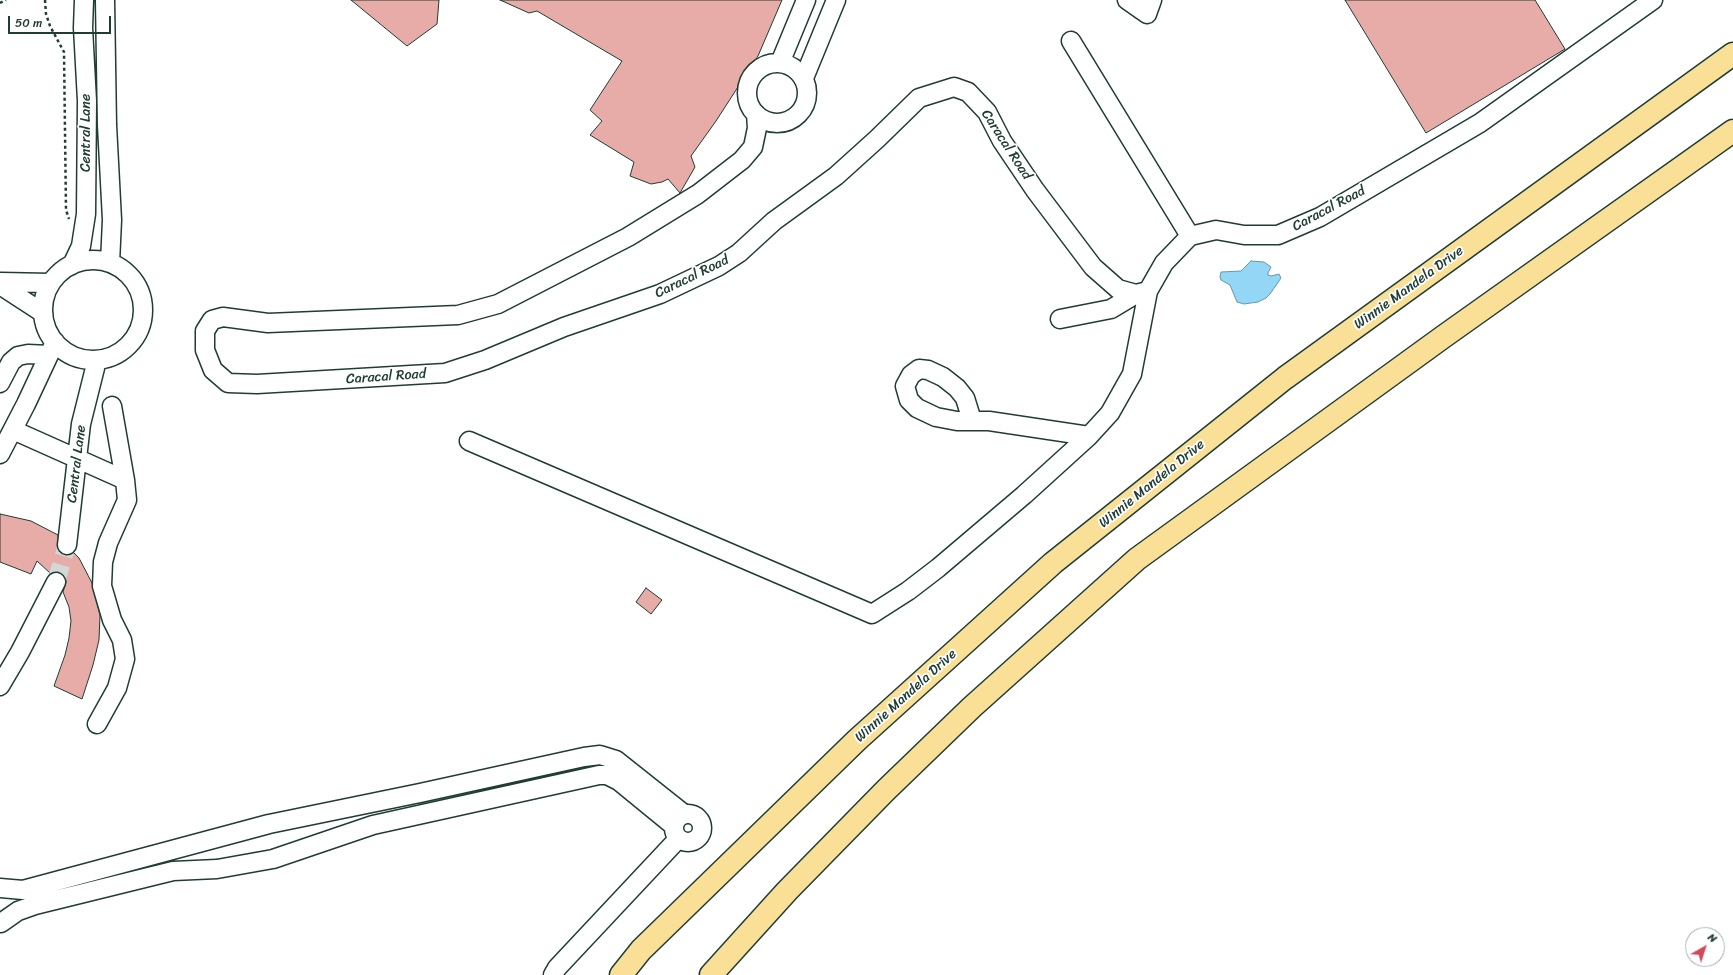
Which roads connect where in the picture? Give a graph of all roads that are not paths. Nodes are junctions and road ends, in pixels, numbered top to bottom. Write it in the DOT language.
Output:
graph roads {
  1 [pos="84,0"];
  2 [pos="105,0"];
  3 [pos="806,0"];
  4 [pos="836,0"];
  5 [pos="1128,0"];
  6 [pos="1152,0"];
  7 [pos="1653,0"];
  8 [pos="1071,40"];
  9 [pos="1733,54"];
  10 [pos="780,63"];
  11 [pos="804,78"];
  12 [pos="756,114"];
  13 [pos="1733,131"];
  14 [pos="1190,236"];
  15 [pos="110,263"];
  16 [pos="72,265"];
  17 [pos="0,283"];
  18 [pos="51,283"];
  19 [pos="1142,293"];
  20 [pos="43,313"];
  21 [pos="1060,319"];
  22 [pos="52,349"];
  23 [pos="98,360"];
  24 [pos="0,383"];
  25 [pos="112,406"];
  26 [pos="970,421"];
  27 [pos="1089,436"];
  28 [pos="469,441"];
  29 [pos="5,442"];
  30 [pos="77,459"];
  31 [pos="125,480"];
  32 [pos="67,545"];
  33 [pos="56,582"];
  34 [pos="0,686"];
  35 [pos="97,724"];
  36 [pos="678,826"];
  37 [pos="127,862"];
  38 [pos="132,881"];
  39 [pos="0,888"];
  40 [pos="0,921"];
  41 [pos="553,975"];
  42 [pos="621,975"];
  43 [pos="711,975"];
  1 -- 16 [label="street, Central Lane"];
  2 -- 15 [label="street, Central Lane"];
  3 -- 10 [label="street"];
  4 -- 11 [label="street"];
  5 -- 6 [label="street"];
  7 -- 14 [label="street, Caracal Road"];
  8 -- 14 [label="street"];
  9 -- 42 [label="main road, Winnie Mandela Drive"];
  10 -- 11 [label="street"];
  10 -- 12 [label="street"];
  11 -- 12 [label="street"];
  12 -- 19 [label="street, Caracal Road"];
  13 -- 43 [label="main road"];
  14 -- 19 [label="street"];
  15 -- 16 [label="street, Central Lane"];
  15 -- 23 [label="street, Central Lane"];
  16 -- 18 [label="street, Central Lane"];
  17 -- 18 [label="street"];
  17 -- 20 [label="street"];
  18 -- 20 [label="street, Central Lane"];
  19 -- 21 [label="street"];
  19 -- 27 [label="street"];
  20 -- 22 [label="street, Central Lane"];
  22 -- 23 [label="street, Central Lane"];
  22 -- 24 [label="street"];
  22 -- 29 [label="street"];
  23 -- 30 [label="street, Central Lane"];
  25 -- 31 [label="street"];
  26 -- 27 [label="street"];
  27 -- 28 [label="street"];
  29 -- 30 [label="street"];
  30 -- 31 [label="street"];
  30 -- 32 [label="street, Central Lane"];
  31 -- 35 [label="street"];
  33 -- 34 [label="street"];
  36 -- 37 [label="street"];
  36 -- 38 [label="street"];
  36 -- 41 [label="street"];
  37 -- 38 [label="street"];
  37 -- 39 [label="street"];
  38 -- 40 [label="street"];
}
